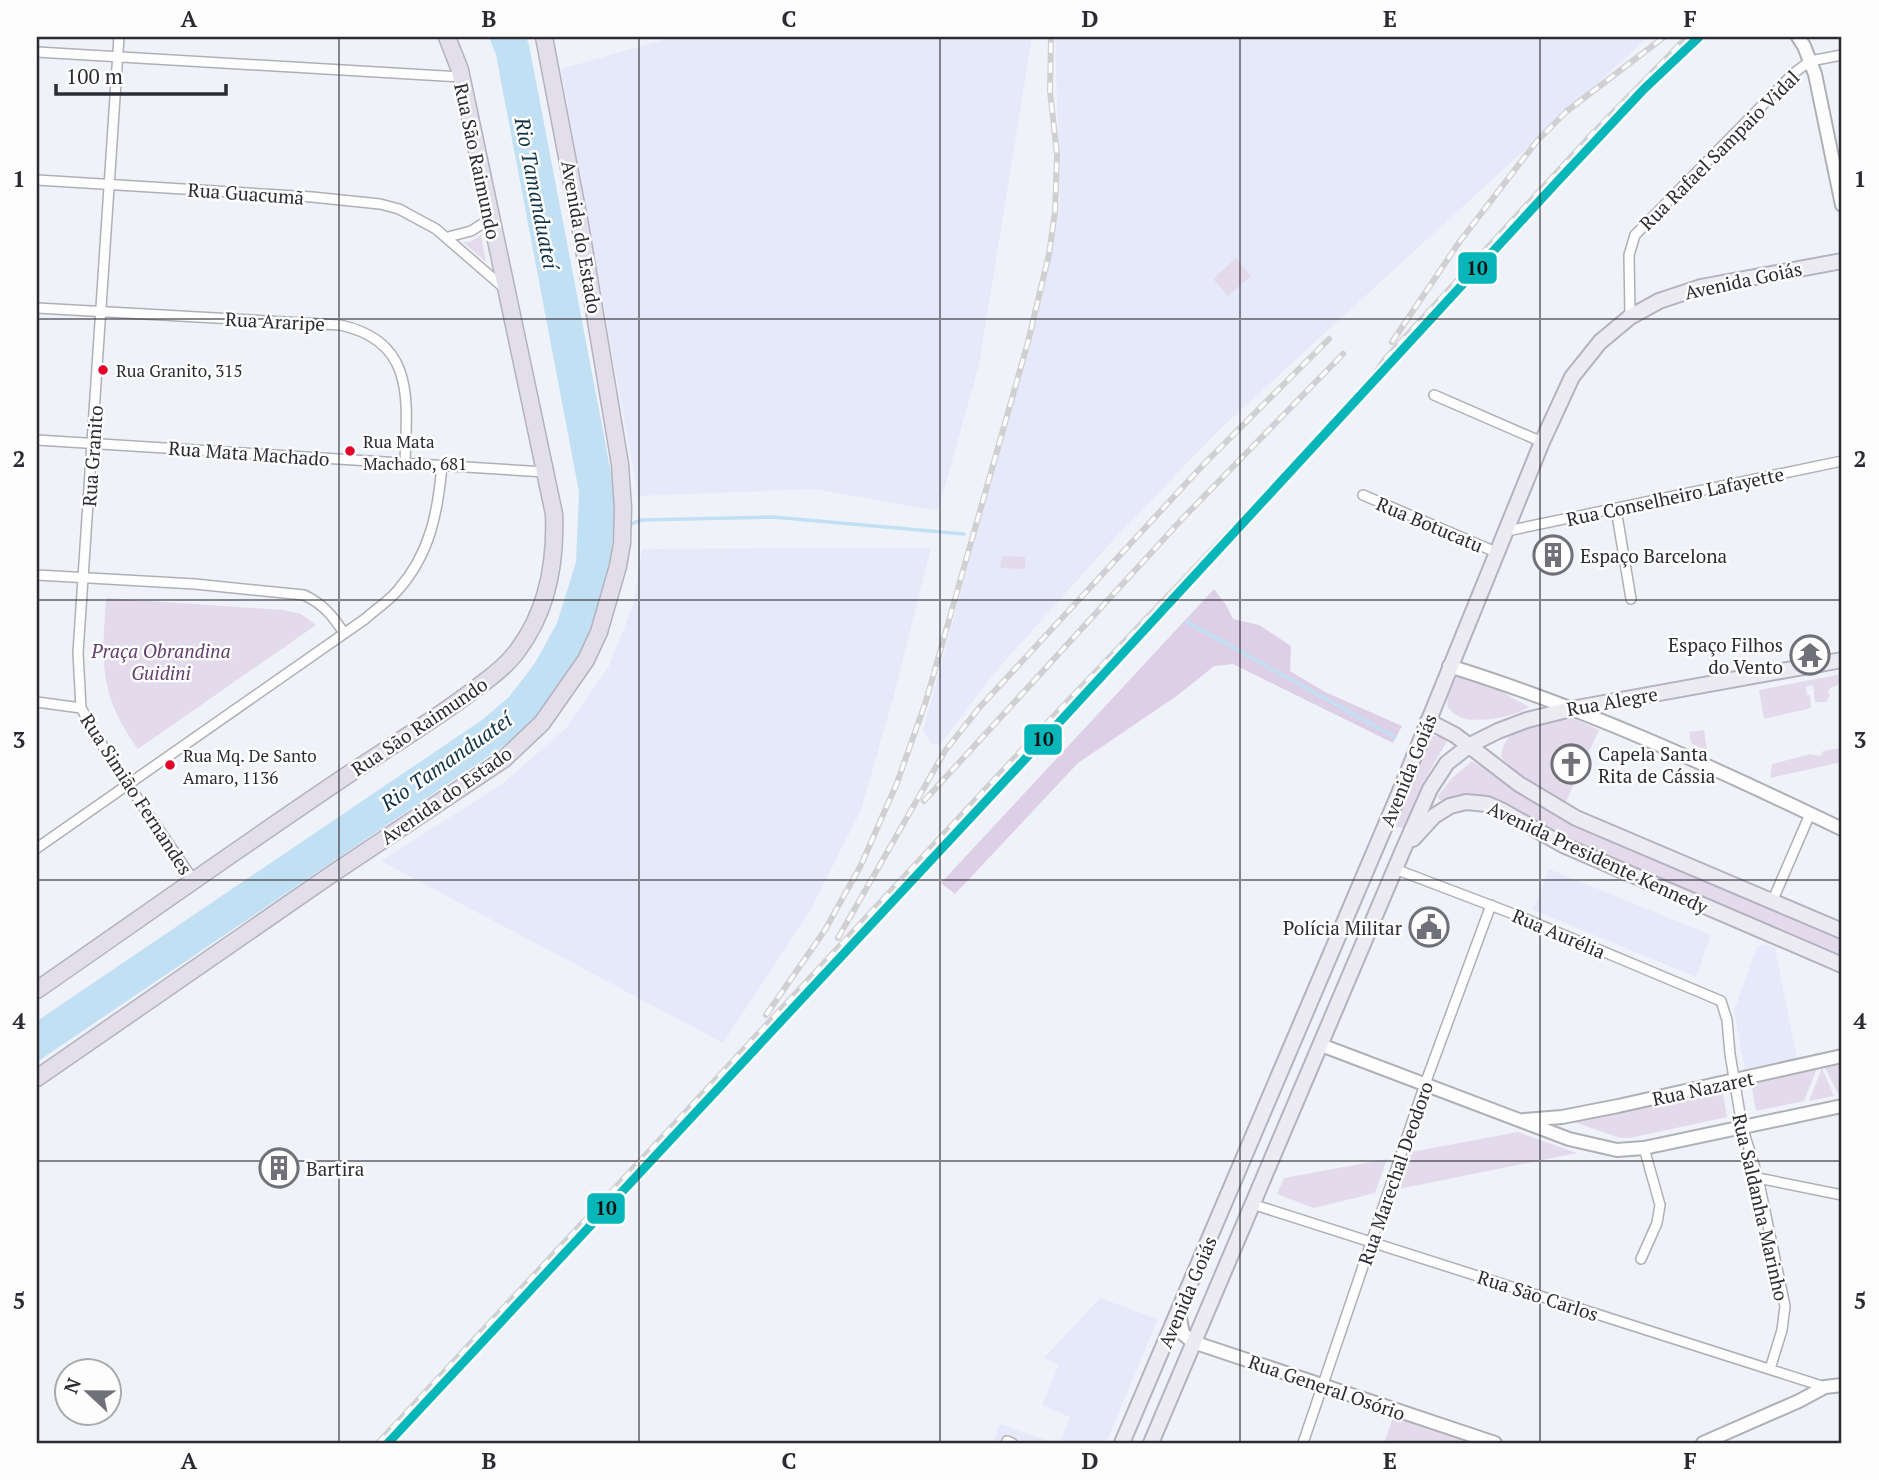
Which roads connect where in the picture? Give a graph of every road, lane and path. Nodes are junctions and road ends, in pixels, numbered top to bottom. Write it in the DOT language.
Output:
graph roads {
  1 [pos="119,37"];
  2 [pos="447,37"];
  3 [pos="544,37"];
  4 [pos="1798,37"];
  5 [pos="37,52"];
  6 [pos="1842,55"];
  7 [pos="118,57"];
  8 [pos="1811,61"];
  9 [pos="461,77"];
  10 [pos="37,180"];
  11 [pos="107,184"];
  12 [pos="1842,205"];
  13 [pos="490,219"];
  14 [pos="447,237"];
  15 [pos="1842,261"];
  16 [pos="504,288"];
  17 [pos="37,308"];
  18 [pos="101,312"];
  19 [pos="1630,317"];
  20 [pos="1434,395"];
  21 [pos="37,440"];
  22 [pos="1542,442"];
  23 [pos="93,443"];
  24 [pos="1842,461"];
  25 [pos="405,463"];
  26 [pos="442,465"];
  27 [pos="545,472"];
  28 [pos="1363,495"];
  29 [pos="1616,509"];
  30 [pos="1507,531"];
  31 [pos="1498,553"];
  32 [pos="37,575"];
  33 [pos="84,578"];
  34 [pos="1631,599"];
  35 [pos="344,633"];
  36 [pos="1842,660"];
  37 [pos="1449,666"];
  38 [pos="37,702"];
  39 [pos="81,708"];
  40 [pos="1571,709"];
  41 [pos="1428,721"];
  42 [pos="1470,745"];
  43 [pos="127,783"];
  44 [pos="1398,796"];
  45 [pos="1810,814"];
  46 [pos="1842,829"];
  47 [pos="38,844"];
  48 [pos="1403,850"];
  49 [pos="1395,869"];
  50 [pos="194,881"];
  51 [pos="1772,902"];
  52 [pos="1491,905"];
  53 [pos="1842,931"];
  54 [pos="1842,965"];
  55 [pos="37,990"];
  56 [pos="1721,1001"];
  57 [pos="1321,1045"];
  58 [pos="1842,1056"];
  59 [pos="37,1078"];
  60 [pos="1734,1082"];
  61 [pos="1425,1084"];
  62 [pos="1842,1106"];
  63 [pos="1563,1116"];
  64 [pos="1517,1120"];
  65 [pos="1742,1126"];
  66 [pos="1569,1139"];
  67 [pos="1644,1148"];
  68 [pos="1758,1178"];
  69 [pos="1842,1195"];
  70 [pos="1252,1203"];
  71 [pos="1372,1241"];
  72 [pos="1642,1259"];
  73 [pos="1179,1313"];
  74 [pos="1193,1342"];
  75 [pos="1770,1369"];
  76 [pos="1842,1385"];
  77 [pos="1323,1386"];
  78 [pos="1825,1387"];
  79 [pos="1122,1443"];
  80 [pos="1151,1443"];
  81 [pos="1303,1443"];
  82 [pos="1494,1443"];
  83 [pos="1703,1443"];
  1 -- 7 [label="street, Rua Granito"];
  2 -- 9 [label="highway, Rua São Raimundo"];
  3 -- 59 [label="highway, Avenida do Estado"];
  4 -- 8 [label="street"];
  5 -- 7 [label="street"];
  6 -- 8 [label="street, Rua Rafael Sampaio Vidal"];
  7 -- 9 [label="street"];
  7 -- 11 [label="street, Rua Granito"];
  8 -- 12 [label="street"];
  8 -- 19 [label="street, Rua Rafael Sampaio Vidal"];
  9 -- 13 [label="highway, Rua São Raimundo"];
  10 -- 11 [label="street, Rua Guacumã"];
  11 -- 14 [label="street, Rua Guacumã"];
  11 -- 18 [label="street, Rua Granito"];
  13 -- 14 [label="street"];
  13 -- 16 [label="highway, Rua São Raimundo"];
  14 -- 16 [label="street, Rua Guacumã"];
  15 -- 19 [label="main road, Avenida Goiás"];
  16 -- 27 [label="highway, Rua São Raimundo"];
  17 -- 18 [label="street, Rua Araripe"];
  18 -- 23 [label="street, Rua Granito"];
  18 -- 25 [label="street, Rua Araripe"];
  19 -- 22 [label="main road, Avenida Goiás"];
  20 -- 22 [label="street"];
  21 -- 23 [label="street, Rua Mata Machado"];
  22 -- 30 [label="main road, Avenida Goiás"];
  23 -- 25 [label="street, Rua Mata Machado"];
  23 -- 33 [label="street, Rua Granito"];
  24 -- 29 [label="street, Rua Conselheiro Lafayette"];
  25 -- 26 [label="street, Rua Mata Machado"];
  26 -- 27 [label="street, Rua Mata Machado"];
  26 -- 35 [label="street"];
  27 -- 50 [label="highway, Rua São Raimundo"];
  28 -- 31 [label="street, Rua Botucatu"];
  29 -- 30 [label="street, Rua Conselheiro Lafayette"];
  29 -- 34 [label="street"];
  30 -- 31 [label="main road, Avenida Goiás"];
  31 -- 37 [label="main road, Avenida Goiás"];
  32 -- 33 [label="street"];
  33 -- 35 [label="street"];
  33 -- 39 [label="street, Rua Granito"];
  35 -- 43 [label="street"];
  36 -- 40 [label="main road, Rua Alegre"];
  37 -- 40 [label="street"];
  37 -- 41 [label="main road, Avenida Goiás"];
  38 -- 39 [label="street, Rua Simião Fernandes"];
  39 -- 43 [label="street, Rua Simião Fernandes"];
  40 -- 42 [label="main road, Rua Alegre"];
  40 -- 45 [label="street"];
  41 -- 42 [label="main road, Avenida Presidente Kennedy"];
  41 -- 44 [label="main road, Avenida Goiás"];
  42 -- 48 [label="main road, Avenida Goiás"];
  42 -- 51 [label="main road, Avenida Presidente Kennedy"];
  43 -- 47 [label="street"];
  43 -- 50 [label="street, Rua Simião Fernandes"];
  44 -- 49 [label="main road"];
  44 -- 73 [label="main road, Avenida Goiás"];
  45 -- 46 [label="street"];
  45 -- 51 [label="street"];
  48 -- 49 [label="main road, Avenida Goiás"];
  48 -- 54 [label="main road, Avenida Presidente Kennedy"];
  49 -- 52 [label="street, Rua Aurélia"];
  49 -- 57 [label="main road, Avenida Goiás"];
  50 -- 55 [label="highway, Rua São Raimundo"];
  51 -- 53 [label="main road, Avenida Presidente Kennedy"];
  52 -- 56 [label="street, Rua Aurélia"];
  52 -- 61 [label="street, Rua Marechal Deodoro"];
  56 -- 60 [label="street, Rua Saldanha Marinho"];
  57 -- 61 [label="street"];
  57 -- 70 [label="main road, Avenida Goiás"];
  58 -- 60 [label="street, Rua Nazaret"];
  60 -- 63 [label="street, Rua Nazaret"];
  60 -- 65 [label="street, Rua Saldanha Marinho"];
  61 -- 64 [label="street"];
  61 -- 71 [label="street, Rua Marechal Deodoro"];
  62 -- 65 [label="street"];
  63 -- 64 [label="street, Rua Nazaret"];
  63 -- 66 [label="street"];
  64 -- 66 [label="street"];
  65 -- 67 [label="street"];
  65 -- 68 [label="street, Rua Saldanha Marinho"];
  66 -- 67 [label="street"];
  67 -- 72 [label="street"];
  68 -- 69 [label="street"];
  68 -- 75 [label="street, Rua Saldanha Marinho"];
  70 -- 71 [label="street, Rua São Carlos"];
  70 -- 74 [label="main road, Avenida Goiás"];
  71 -- 75 [label="street, Rua São Carlos"];
  71 -- 77 [label="street, Rua Marechal Deodoro"];
  73 -- 74 [label="street"];
  73 -- 79 [label="main road, Avenida Goiás"];
  74 -- 77 [label="street, Rua General Osório"];
  74 -- 80 [label="main road, Avenida Goiás"];
  75 -- 78 [label="street, Rua São Carlos"];
  76 -- 78 [label="street"];
  77 -- 81 [label="street, Rua Marechal Deodoro"];
  77 -- 82 [label="street, Rua General Osório"];
  78 -- 83 [label="street"];
}
